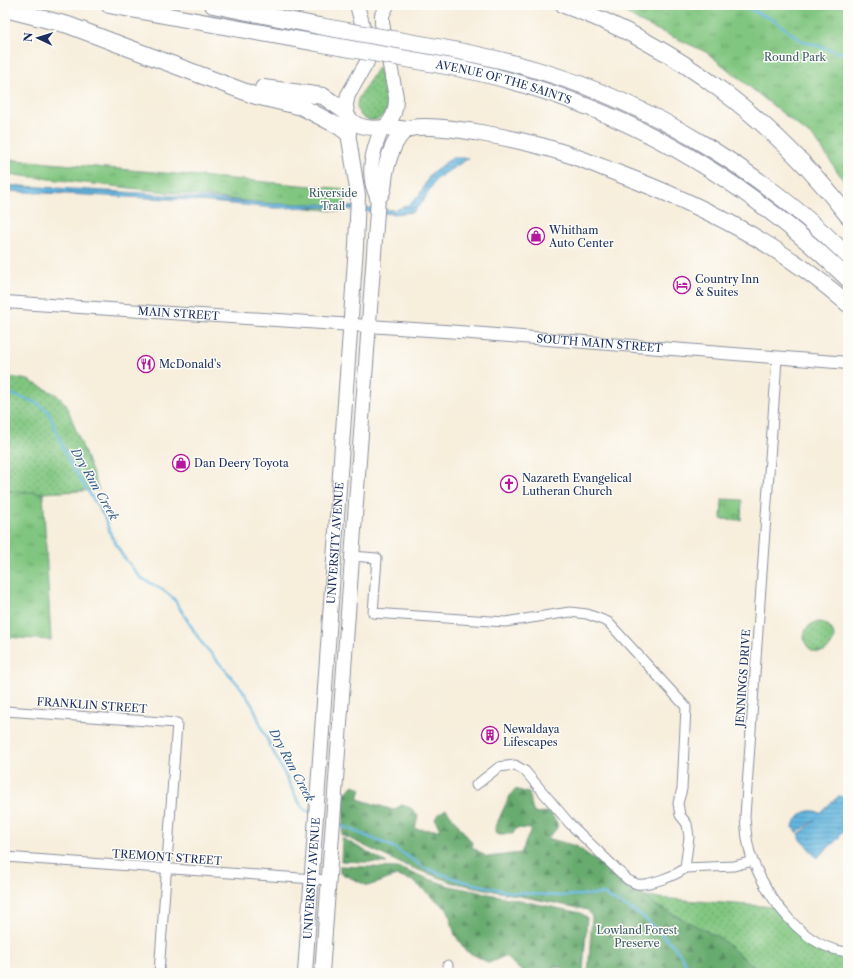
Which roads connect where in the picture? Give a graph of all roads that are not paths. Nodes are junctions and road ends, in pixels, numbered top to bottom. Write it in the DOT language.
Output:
graph roads {
  1 [pos="109,5"];
  2 [pos="213,5"];
  3 [pos="357,5"];
  4 [pos="387,5"];
  5 [pos="564,5"];
  6 [pos="7,9"];
  7 [pos="222,82"];
  8 [pos="346,113"];
  9 [pos="384,127"];
  10 [pos="407,130"];
  11 [pos="348,134"];
  12 [pos="378,198"];
  13 [pos="848,216"];
  14 [pos="848,256"];
  15 [pos="848,279"];
  16 [pos="5,302"];
  17 [pos="848,304"];
  18 [pos="352,325"];
  19 [pos="369,326"];
  20 [pos="777,359"];
  21 [pos="848,363"];
  22 [pos="352,556"];
  23 [pos="5,711"];
  24 [pos="476,785"];
  25 [pos="5,858"];
  26 [pos="753,861"];
  27 [pos="685,868"];
  28 [pos="166,869"];
  29 [pos="311,879"];
  30 [pos="328,880"];
  31 [pos="848,952"];
  32 [pos="159,973"];
  33 [pos="305,973"];
  34 [pos="322,973"];
  1 -- 15 [label="highway, AVENUE OF THE SAINTS, bridge"];
  2 -- 14 [label="highway, AVENUE OF THE SAINTS, bridge"];
  3 -- 8 [label="main road, UNIVERSITY AVENUE"];
  4 -- 9 [label="main road, UNIVERSITY AVENUE"];
  5 -- 13 [label="highway"];
  6 -- 7 [label="highway"];
  7 -- 8 [label="highway"];
  7 -- 11 [label="highway"];
  8 -- 9 [label="main road"];
  8 -- 11 [label="main road, UNIVERSITY AVENUE"];
  9 -- 10 [label="highway"];
  9 -- 12 [label="main road, UNIVERSITY AVENUE"];
  10 -- 12 [label="highway"];
  10 -- 17 [label="highway"];
  11 -- 18 [label="main road, UNIVERSITY AVENUE"];
  12 -- 19 [label="main road, UNIVERSITY AVENUE"];
  16 -- 18 [label="street, MAIN STREET"];
  18 -- 19 [label="street, SOUTH MAIN STREET"];
  18 -- 29 [label="main road, UNIVERSITY AVENUE"];
  19 -- 20 [label="street, SOUTH MAIN STREET"];
  19 -- 22 [label="main road, UNIVERSITY AVENUE"];
  20 -- 21 [label="street, SOUTH MAIN STREET"];
  20 -- 26 [label="street, JENNINGS DRIVE"];
  22 -- 27 [label="street"];
  22 -- 30 [label="main road, UNIVERSITY AVENUE"];
  23 -- 28 [label="street, FRANKLIN STREET"];
  24 -- 27 [label="street"];
  25 -- 28 [label="street, TREMONT STREET"];
  26 -- 27 [label="street"];
  26 -- 31 [label="street, JENNINGS DRIVE"];
  28 -- 29 [label="street, TREMONT STREET"];
  28 -- 32 [label="street"];
  29 -- 30 [label="street, TREMONT STREET"];
  29 -- 33 [label="main road, UNIVERSITY AVENUE"];
  30 -- 34 [label="main road, UNIVERSITY AVENUE"];
}
